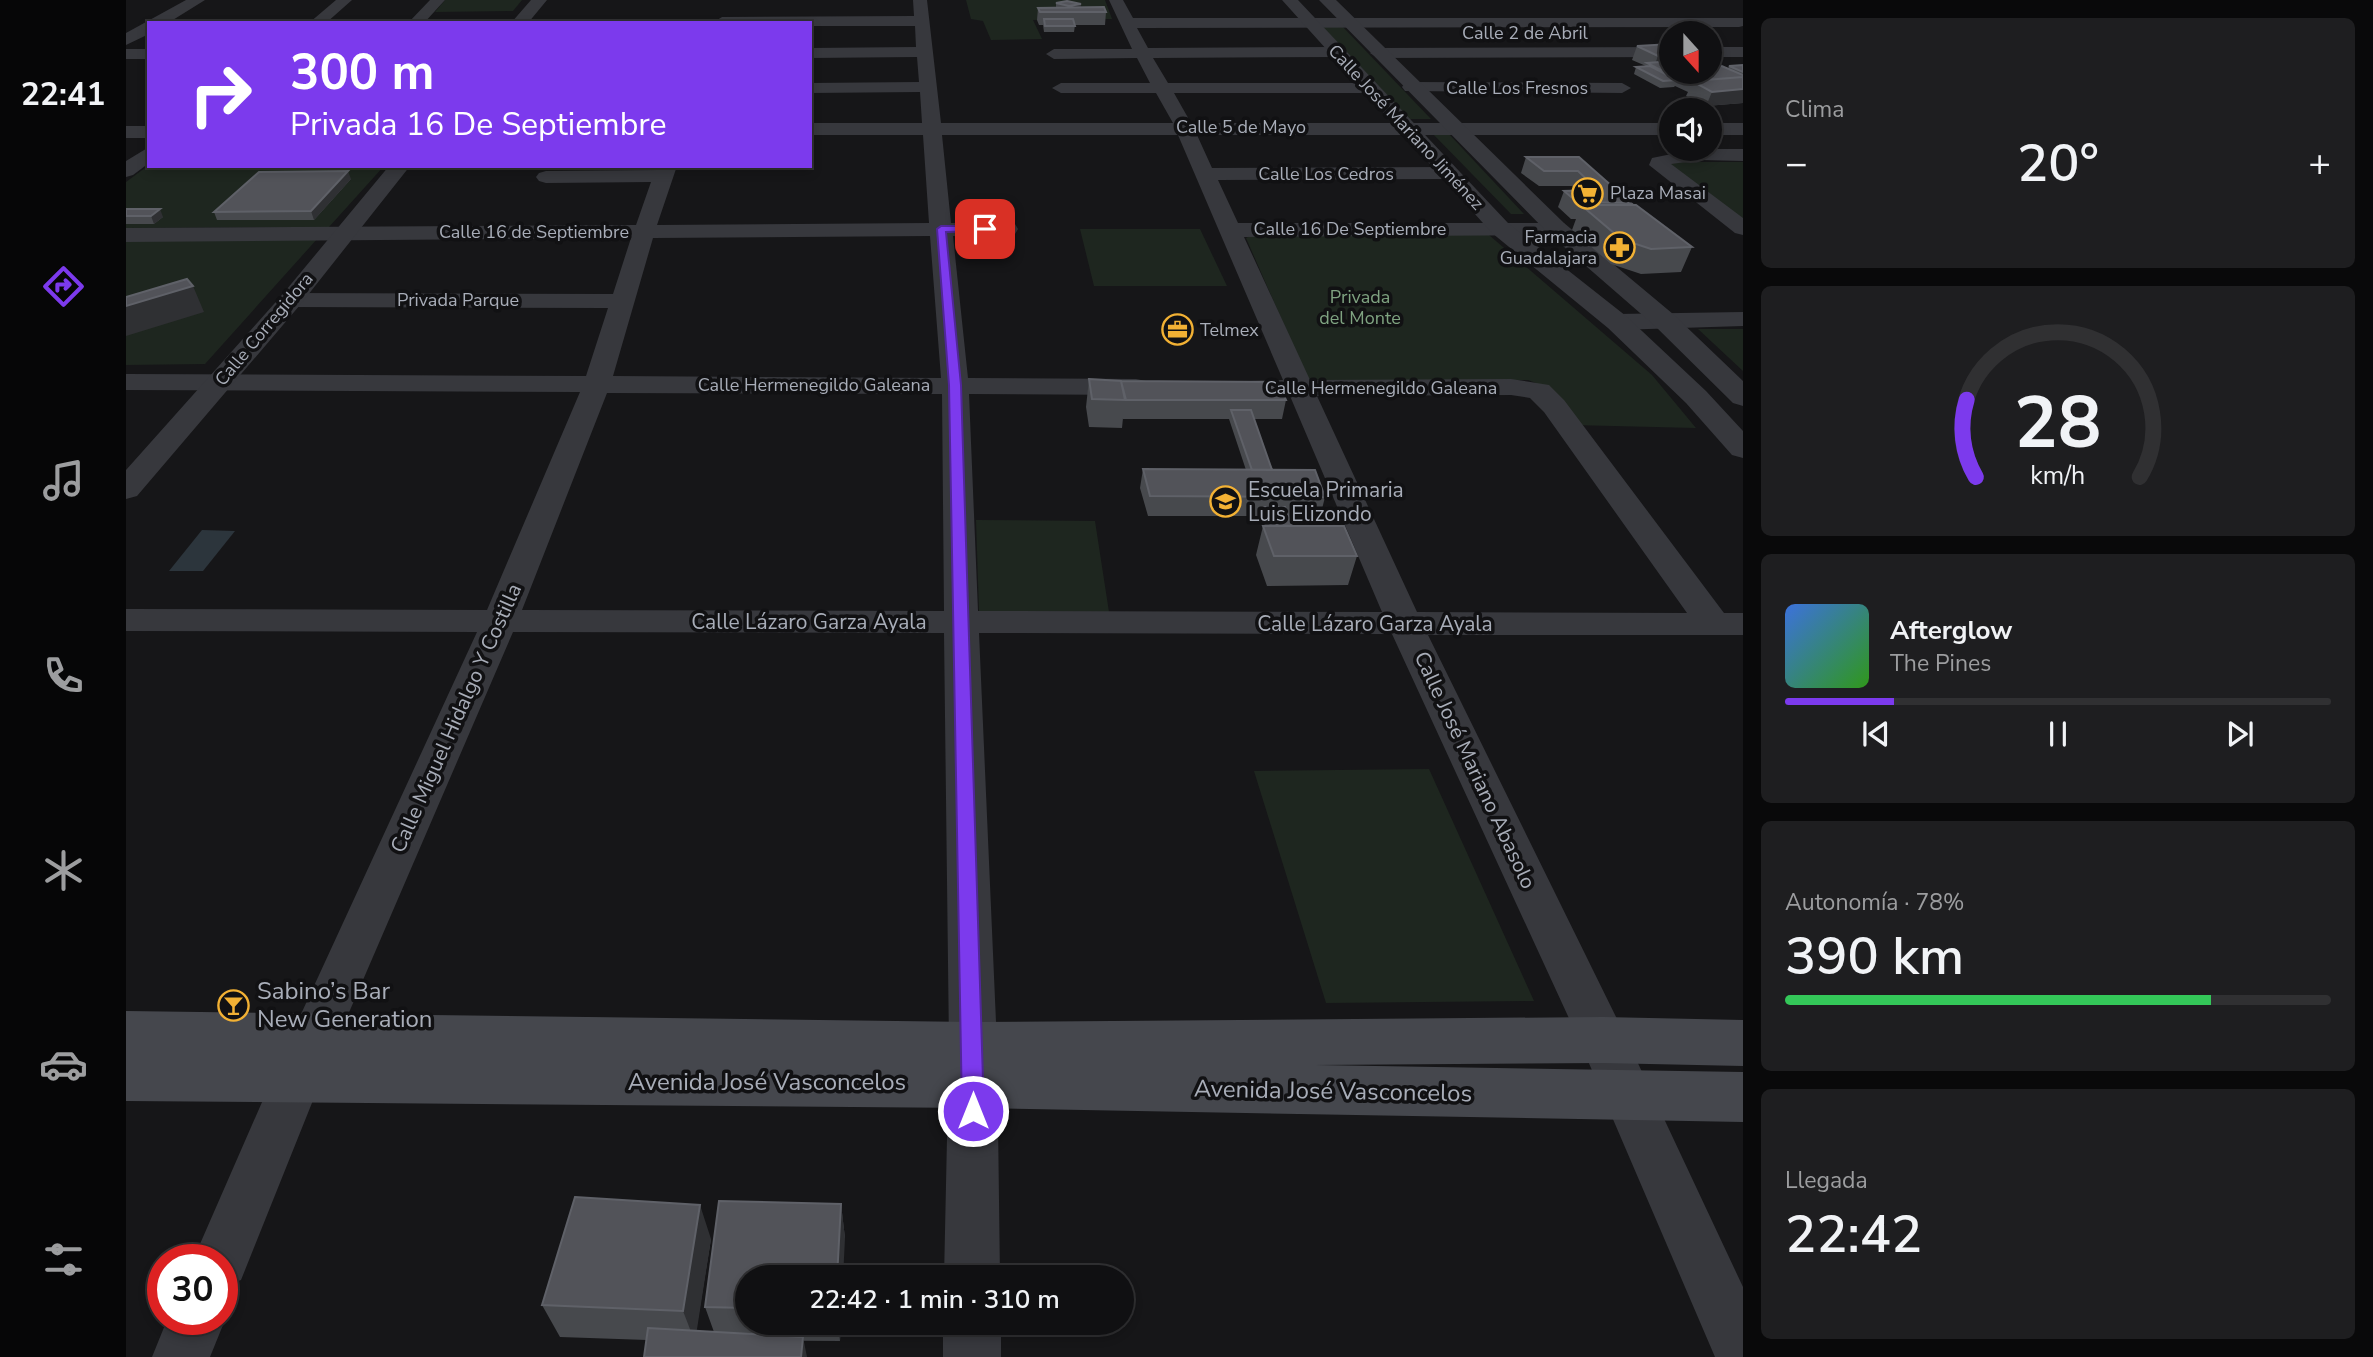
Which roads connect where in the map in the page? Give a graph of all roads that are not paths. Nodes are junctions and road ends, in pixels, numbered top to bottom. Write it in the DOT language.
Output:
graph roads {
  1 [pos="197,0"];
  2 [pos="345,0"];
  3 [pos="438,0"];
  4 [pos="538,0"];
  5 [pos="1290,0"];
  6 [pos="1326,0"];
  7 [pos="1709,5"];
  8 [pos="1513,7"];
  9 [pos="724,18"];
  10 [pos="160,21"];
  11 [pos="319,21"];
  12 [pos="417,21"];
  13 [pos="521,21"];
  14 [pos="751,21"];
  15 [pos="1309,22"];
  16 [pos="1348,22"];
  17 [pos="1533,22"];
  18 [pos="1741,23"];
  19 [pos="1128,25"];
  20 [pos="147,28"];
  21 [pos="812,28"];
  22 [pos="126,40"];
  23 [pos="924,40"];
  24 [pos="1337,52"];
  25 [pos="1575,52"];
  26 [pos="1659,52"];
  27 [pos="1722,52"];
  28 [pos="1743,52"];
  29 [pos="812,53"];
  30 [pos="1378,53"];
  31 [pos="126,54"];
  32 [pos="147,54"];
  33 [pos="1054,54"];
  34 [pos="812,87"];
  35 [pos="1411,87"];
  36 [pos="1062,88"];
  37 [pos="1162,88"];
  38 [pos="1368,88"];
  39 [pos="1651,110"];
  40 [pos="1659,117"];
  41 [pos="1184,127"];
  42 [pos="1405,127"];
  43 [pos="1451,127"];
  44 [pos="1659,127"];
  45 [pos="812,128"];
  46 [pos="933,128"];
  47 [pos="1722,129"];
  48 [pos="1743,129"];
  49 [pos="126,132"];
  50 [pos="147,132"];
  51 [pos="1722,153"];
  52 [pos="147,155"];
  53 [pos="1743,155"];
  54 [pos="1661,161"];
  55 [pos="398,168"];
  56 [pos="126,171"];
  57 [pos="666,171"];
  58 [pos="1447,173"];
  59 [pos="1206,174"];
  60 [pos="546,177"];
  61 [pos="1500,228"];
  62 [pos="1556,228"];
  63 [pos="1743,228"];
  64 [pos="941,229"];
  65 [pos="1007,229"];
  66 [pos="1229,230"];
  67 [pos="644,232"];
  68 [pos="342,234"];
  69 [pos="126,235"];
  70 [pos="291,300"];
  71 [pos="624,301"];
  72 [pos="1743,319"];
  73 [pos="1664,320"];
  74 [pos="1617,322"];
  75 [pos="126,382"];
  76 [pos="219,382"];
  77 [pos="597,384"];
  78 [pos="955,385"];
  79 [pos="1162,387"];
  80 [pos="1203,388"];
  81 [pos="1300,389"];
  82 [pos="1743,397"];
  83 [pos="1743,449"];
  84 [pos="126,489"];
  85 [pos="126,620"];
  86 [pos="500,621"];
  87 [pos="961,622"];
  88 [pos="1728,623"];
  89 [pos="1405,624"];
  90 [pos="126,1034"];
  91 [pos="1603,1040"];
  92 [pos="1743,1043"];
  93 [pos="306,1058"];
  94 [pos="973,1064"];
  95 [pos="126,1077"];
  96 [pos="1628,1097"];
  97 [pos="1743,1097"];
  98 [pos="228,1244"];
  99 [pos="972,1265"];
  100 [pos="190,1335"];
  101 [pos="972,1335"];
  102 [pos="1743,1352"];
  103 [pos="181,1357"];
  104 [pos="972,1357"];
  1 -- 10 [label="street"];
  2 -- 11 [label="street"];
  3 -- 12 [label="street"];
  4 -- 13 [label="street"];
  5 -- 15 [label="street, Calle José Mariano Jiménez"];
  6 -- 16 [label="street, Calle José Mariano Jiménez"];
  7 -- 18 [label="street"];
  8 -- 17 [label="street"];
  9 -- 14 [label="street"];
  15 -- 16 [label="street"];
  15 -- 19 [label="street"];
  15 -- 24 [label="street, Calle José Mariano Jiménez"];
  16 -- 17 [label="street"];
  16 -- 30 [label="street, Calle José Mariano Jiménez"];
  17 -- 18 [label="street"];
  17 -- 25 [label="street"];
  19 -- 24 [label="street"];
  19 -- 33 [label="street"];
  19 -- 37 [label="street, Calle José Mariano Abasolo"];
  20 -- 22 [label="street"];
  21 -- 23 [label="street"];
  23 -- 29 [label="street"];
  23 -- 34 [label="street"];
  23 -- 46 [label="street"];
  24 -- 38 [label="street, Calle José Mariano Jiménez"];
  25 -- 26 [label="street, Calle 2 de Abril"];
  25 -- 30 [label="street, Calle 2 de Abril"];
  25 -- 35 [label="street, Calle Los Fresnos"];
  27 -- 28 [label="street"];
  30 -- 35 [label="street, Calle José Mariano Jiménez"];
  31 -- 32 [label="street"];
  35 -- 43 [label="street, Calle José Mariano Jiménez"];
  36 -- 37 [label="street"];
  37 -- 38 [label="street"];
  37 -- 41 [label="street, Calle José Mariano Abasolo"];
  38 -- 42 [label="street, Calle José Mariano Jiménez"];
  39 -- 40 [label="street"];
  41 -- 42 [label="street, Calle 5 de Mayo"];
  41 -- 46 [label="street, Calle 5 de Mayo"];
  41 -- 59 [label="street, Calle José Mariano Abasolo"];
  42 -- 43 [label="street, Calle 5 de Mayo"];
  42 -- 58 [label="street, Calle José Mariano Jiménez"];
  43 -- 44 [label="street, Calle 5 de Mayo"];
  43 -- 62 [label="street, Calle José Mariano Jiménez"];
  45 -- 46 [label="street, Calle 5 de Mayo"];
  46 -- 64 [label="street"];
  47 -- 48 [label="street"];
  49 -- 50 [label="street"];
  51 -- 53 [label="street"];
  52 -- 56 [label="street"];
  54 -- 63 [label="street"];
  55 -- 68 [label="street, Calle Corregidora"];
  57 -- 60 [label="street"];
  57 -- 67 [label="street, Calle Miguel Hidalgo Y Costilla"];
  58 -- 59 [label="street, Calle Los Cedros"];
  58 -- 61 [label="street, Calle José Mariano Jiménez"];
  59 -- 66 [label="street, Calle José Mariano Abasolo"];
  61 -- 62 [label="street, Calle 16 De Septiembre"];
  61 -- 66 [label="street, Calle 16 De Septiembre"];
  61 -- 74 [label="street, Calle José Mariano Jiménez"];
  62 -- 73 [label="street, Calle José Mariano Jiménez"];
  64 -- 65 [label="street, Calle 16 de Septiembre"];
  64 -- 67 [label="street, Calle 16 de Septiembre"];
  64 -- 78 [label="street"];
  66 -- 81 [label="street, Calle José Mariano Abasolo"];
  67 -- 68 [label="street, Calle 16 de Septiembre"];
  67 -- 71 [label="street, Calle Miguel Hidalgo Y Costilla"];
  68 -- 69 [label="street, Calle 16 de Septiembre"];
  68 -- 70 [label="street, Calle Corregidora"];
  70 -- 71 [label="street, Privada Parque"];
  70 -- 76 [label="street, Calle Corregidora"];
  71 -- 77 [label="street, Calle Miguel Hidalgo Y Costilla"];
  72 -- 73 [label="street"];
  73 -- 74 [label="street"];
  73 -- 82 [label="street, Calle José Mariano Jiménez"];
  74 -- 83 [label="street, Calle José Mariano Jiménez"];
  75 -- 76 [label="street, Calle Hermenegildo Galeana"];
  76 -- 77 [label="street, Calle Hermenegildo Galeana"];
  76 -- 84 [label="street, Calle Corregidora"];
  77 -- 78 [label="street, Calle Hermenegildo Galeana"];
  77 -- 86 [label="street, Calle Miguel Hidalgo Y Costilla"];
  78 -- 79 [label="street, Calle Hermenegildo Galeana"];
  78 -- 87 [label="street"];
  80 -- 81 [label="street, Calle Hermenegildo Galeana"];
  81 -- 88 [label="street, Calle Hermenegildo Galeana"];
  81 -- 89 [label="street, Calle José Mariano Abasolo"];
  85 -- 86 [label="street, Calle Lázaro Garza Ayala"];
  86 -- 87 [label="street, Calle Lázaro Garza Ayala"];
  86 -- 93 [label="street, Calle Miguel Hidalgo Y Costilla"];
  87 -- 89 [label="street, Calle Lázaro Garza Ayala"];
  87 -- 94 [label="street"];
  88 -- 89 [label="street, Calle Lázaro Garza Ayala"];
  89 -- 91 [label="street, Calle José Mariano Abasolo"];
  90 -- 93 [label="main road, Avenida José Vasconcelos"];
  91 -- 92 [label="main road, Avenida José Vasconcelos"];
  91 -- 94 [label="main road, Avenida José Vasconcelos"];
  91 -- 96 [label="street, Calle José Mariano Abasolo"];
  93 -- 94 [label="main road, Avenida José Vasconcelos"];
  93 -- 95 [label="main road, Avenida José Vasconcelos"];
  93 -- 98 [label="street, Calle Miguel Hidalgo Y Costilla"];
  94 -- 96 [label="main road, Avenida José Vasconcelos"];
  94 -- 99 [label="street"];
  96 -- 97 [label="main road, Avenida José Vasconcelos"];
  96 -- 102 [label="street, Calle José Mariano Abasolo"];
  100 -- 103 [label="street"];
  101 -- 104 [label="street"];
}
